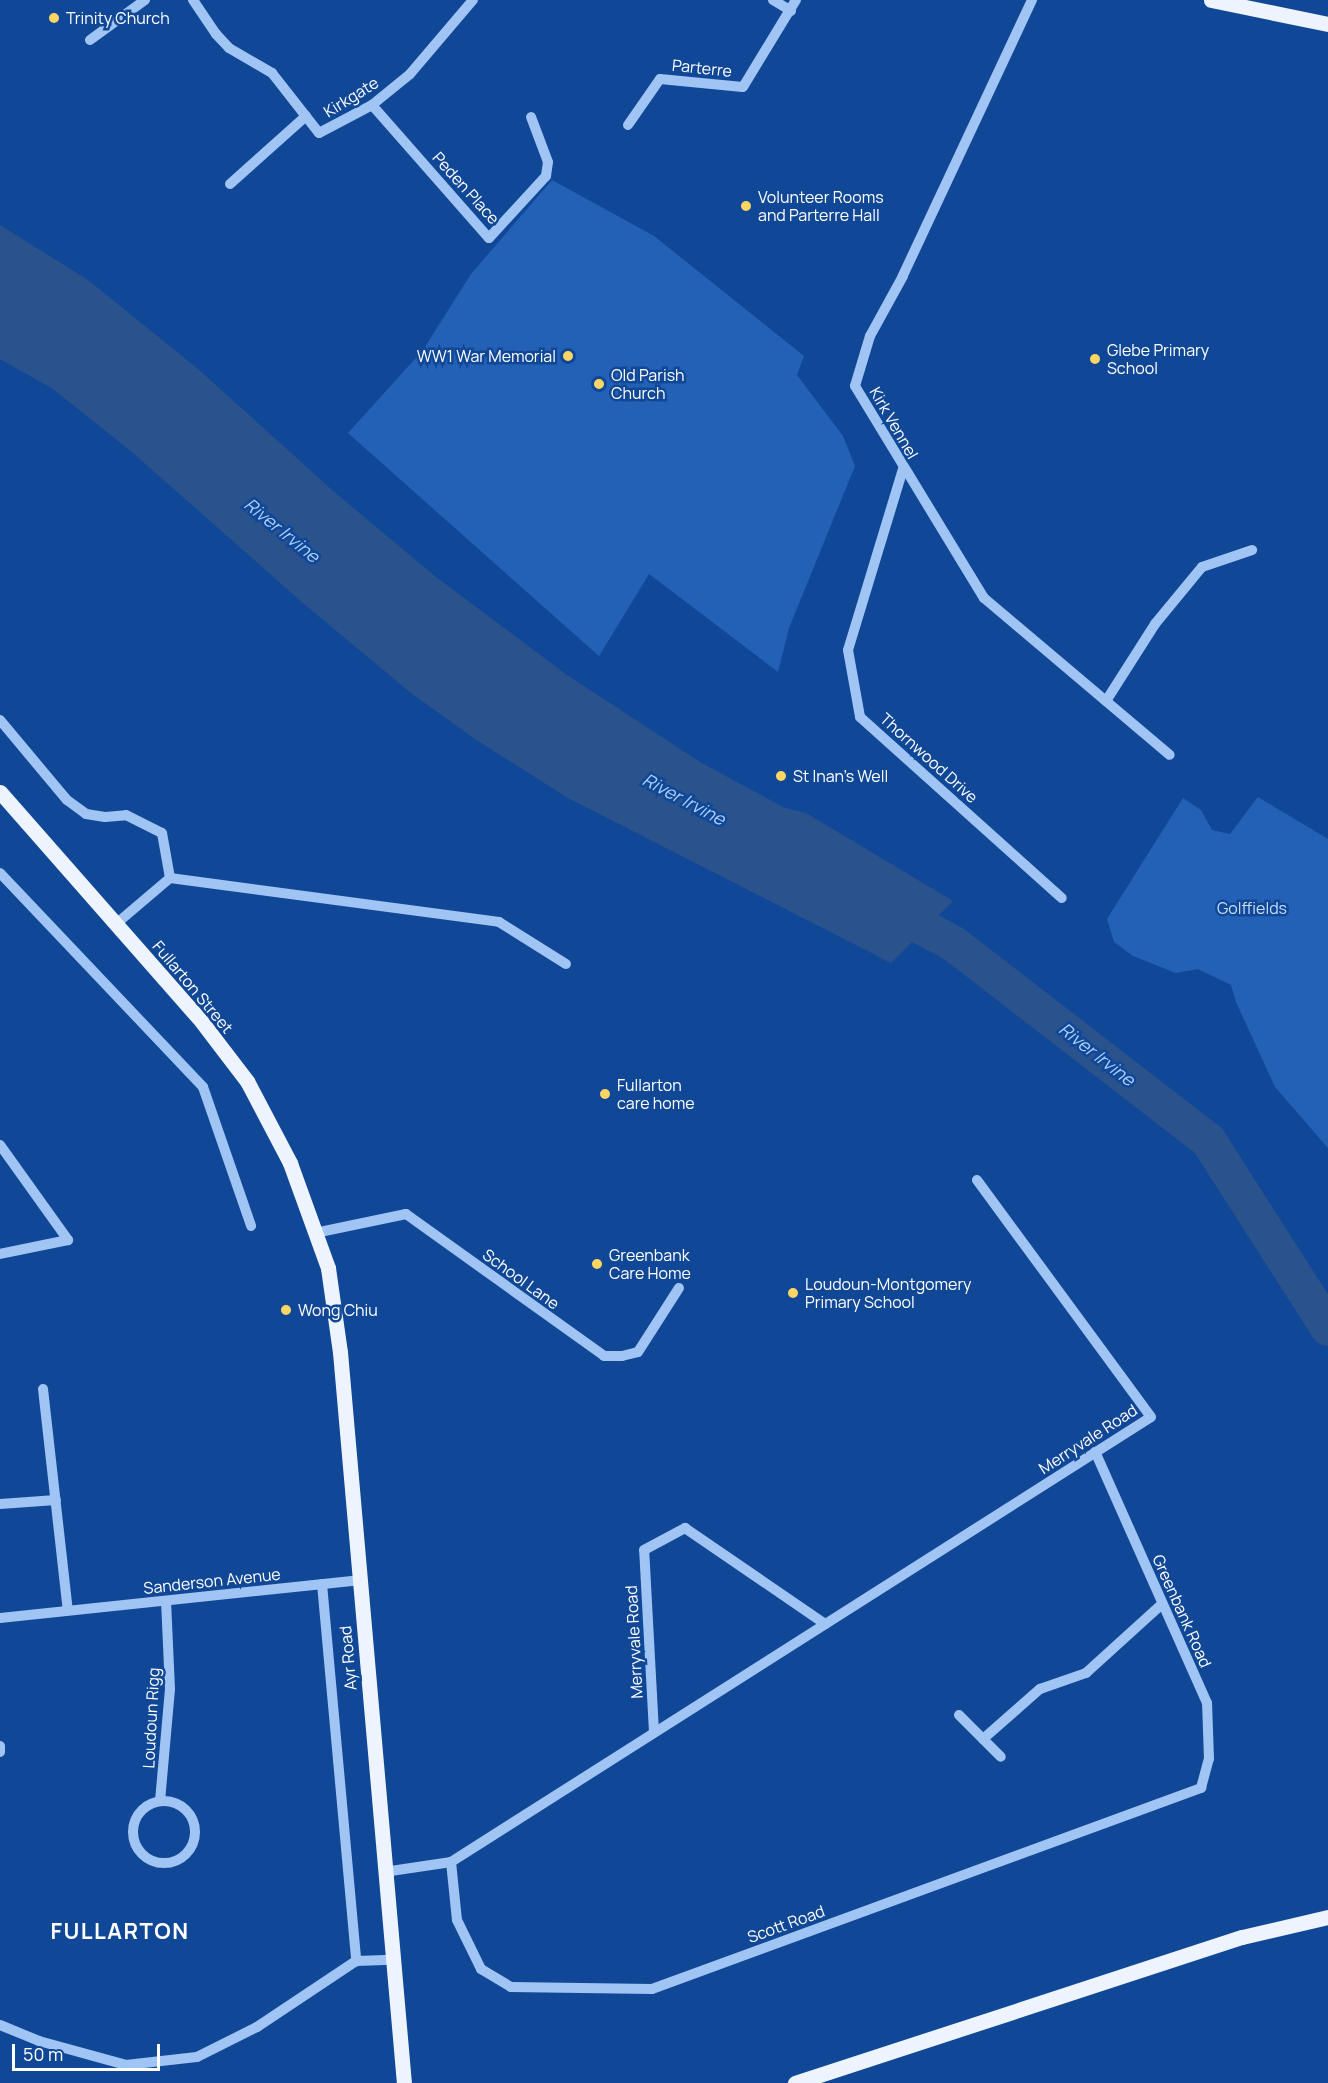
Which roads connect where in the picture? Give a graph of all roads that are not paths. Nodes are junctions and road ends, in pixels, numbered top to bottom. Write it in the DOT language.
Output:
graph roads {
  1 [pos="145,0"];
  2 [pos="193,0"];
  3 [pos="474,0"];
  4 [pos="772,0"];
  5 [pos="1032,0"];
  6 [pos="1211,0"];
  7 [pos="793,5"];
  8 [pos="1328,24"];
  9 [pos="90,40"];
  10 [pos="372,105"];
  11 [pos="306,116"];
  12 [pos="531,117"];
  13 [pos="628,125"];
  14 [pos="230,184"];
  15 [pos="903,469"];
  16 [pos="1252,550"];
  17 [pos="1106,701"];
  18 [pos="0,720"];
  19 [pos="1170,755"];
  20 [pos="0,792"];
  21 [pos="0,873"];
  22 [pos="170,878"];
  23 [pos="1062,898"];
  24 [pos="116,924"];
  25 [pos="566,964"];
  26 [pos="0,1145"];
  27 [pos="977,1180"];
  28 [pos="251,1226"];
  29 [pos="315,1233"];
  30 [pos="0,1254"];
  31 [pos="679,1288"];
  32 [pos="43,1389"];
  33 [pos="1095,1452"];
  34 [pos="56,1500"];
  35 [pos="0,1504"];
  36 [pos="359,1580"];
  37 [pos="322,1584"];
  38 [pos="166,1601"];
  39 [pos="1162,1604"];
  40 [pos="68,1611"];
  41 [pos="0,1618"];
  42 [pos="825,1624"];
  43 [pos="959,1715"];
  44 [pos="654,1732"];
  45 [pos="983,1739"];
  46 [pos="0,1746"];
  47 [pos="0,1752"];
  48 [pos="1001,1757"];
  49 [pos="1201,1788"];
  50 [pos="160,1801"];
  51 [pos="451,1862"];
  52 [pos="384,1872"];
  53 [pos="1328,1917"];
  54 [pos="392,1960"];
  55 [pos="356,1961"];
  56 [pos="0,2025"];
  57 [pos="404,2083"];
  58 [pos="795,2083"];
  1 -- 9 [label="street"];
  2 -- 11 [label="street, Kirkgate"];
  3 -- 10 [label="street, Kirkgate"];
  4 -- 7 [label="street, Parterre"];
  5 -- 15 [label="street, Kirk Vennel"];
  6 -- 8 [label="main road"];
  7 -- 13 [label="street, Parterre"];
  10 -- 11 [label="street, Kirkgate"];
  10 -- 12 [label="street, Peden Place"];
  11 -- 14 [label="street"];
  15 -- 17 [label="street, Kirk Vennel"];
  15 -- 23 [label="street, Thornwood Drive"];
  16 -- 17 [label="street"];
  17 -- 19 [label="street, Kirk Vennel"];
  18 -- 22 [label="street"];
  20 -- 24 [label="main road, Fullarton Street"];
  21 -- 28 [label="street"];
  22 -- 24 [label="street"];
  22 -- 25 [label="street"];
  24 -- 29 [label="main road, Fullarton Street"];
  26 -- 30 [label="street"];
  27 -- 33 [label="street, Merryvale Road"];
  29 -- 31 [label="street, School Lane"];
  29 -- 36 [label="main road, Ayr Road"];
  32 -- 34 [label="street"];
  33 -- 39 [label="street, Greenbank Road"];
  33 -- 42 [label="street, Merryvale Road"];
  34 -- 35 [label="street"];
  34 -- 40 [label="street"];
  36 -- 37 [label="street, Sanderson Avenue"];
  36 -- 52 [label="main road, Ayr Road"];
  37 -- 38 [label="street, Sanderson Avenue"];
  37 -- 55 [label="street, Ayr Road"];
  38 -- 40 [label="street, Sanderson Avenue"];
  38 -- 50 [label="street, Loudoun Rigg"];
  39 -- 45 [label="street"];
  39 -- 49 [label="street, Greenbank Road"];
  40 -- 41 [label="street, Sanderson Avenue"];
  42 -- 44 [label="street, Merryvale Road"];
  42 -- 44 [label="street, Merryvale Road"];
  43 -- 45 [label="street"];
  44 -- 51 [label="street, Merryvale Road"];
  45 -- 48 [label="street"];
  46 -- 47 [label="street"];
  49 -- 51 [label="street, Scott Road"];
  50 -- 50 [label="street"];
  51 -- 52 [label="street, Merryvale Road"];
  52 -- 54 [label="main road, Ayr Road"];
  53 -- 58 [label="main road"];
  54 -- 55 [label="street"];
  54 -- 57 [label="main road, Ayr Road"];
  55 -- 56 [label="street"];
}
